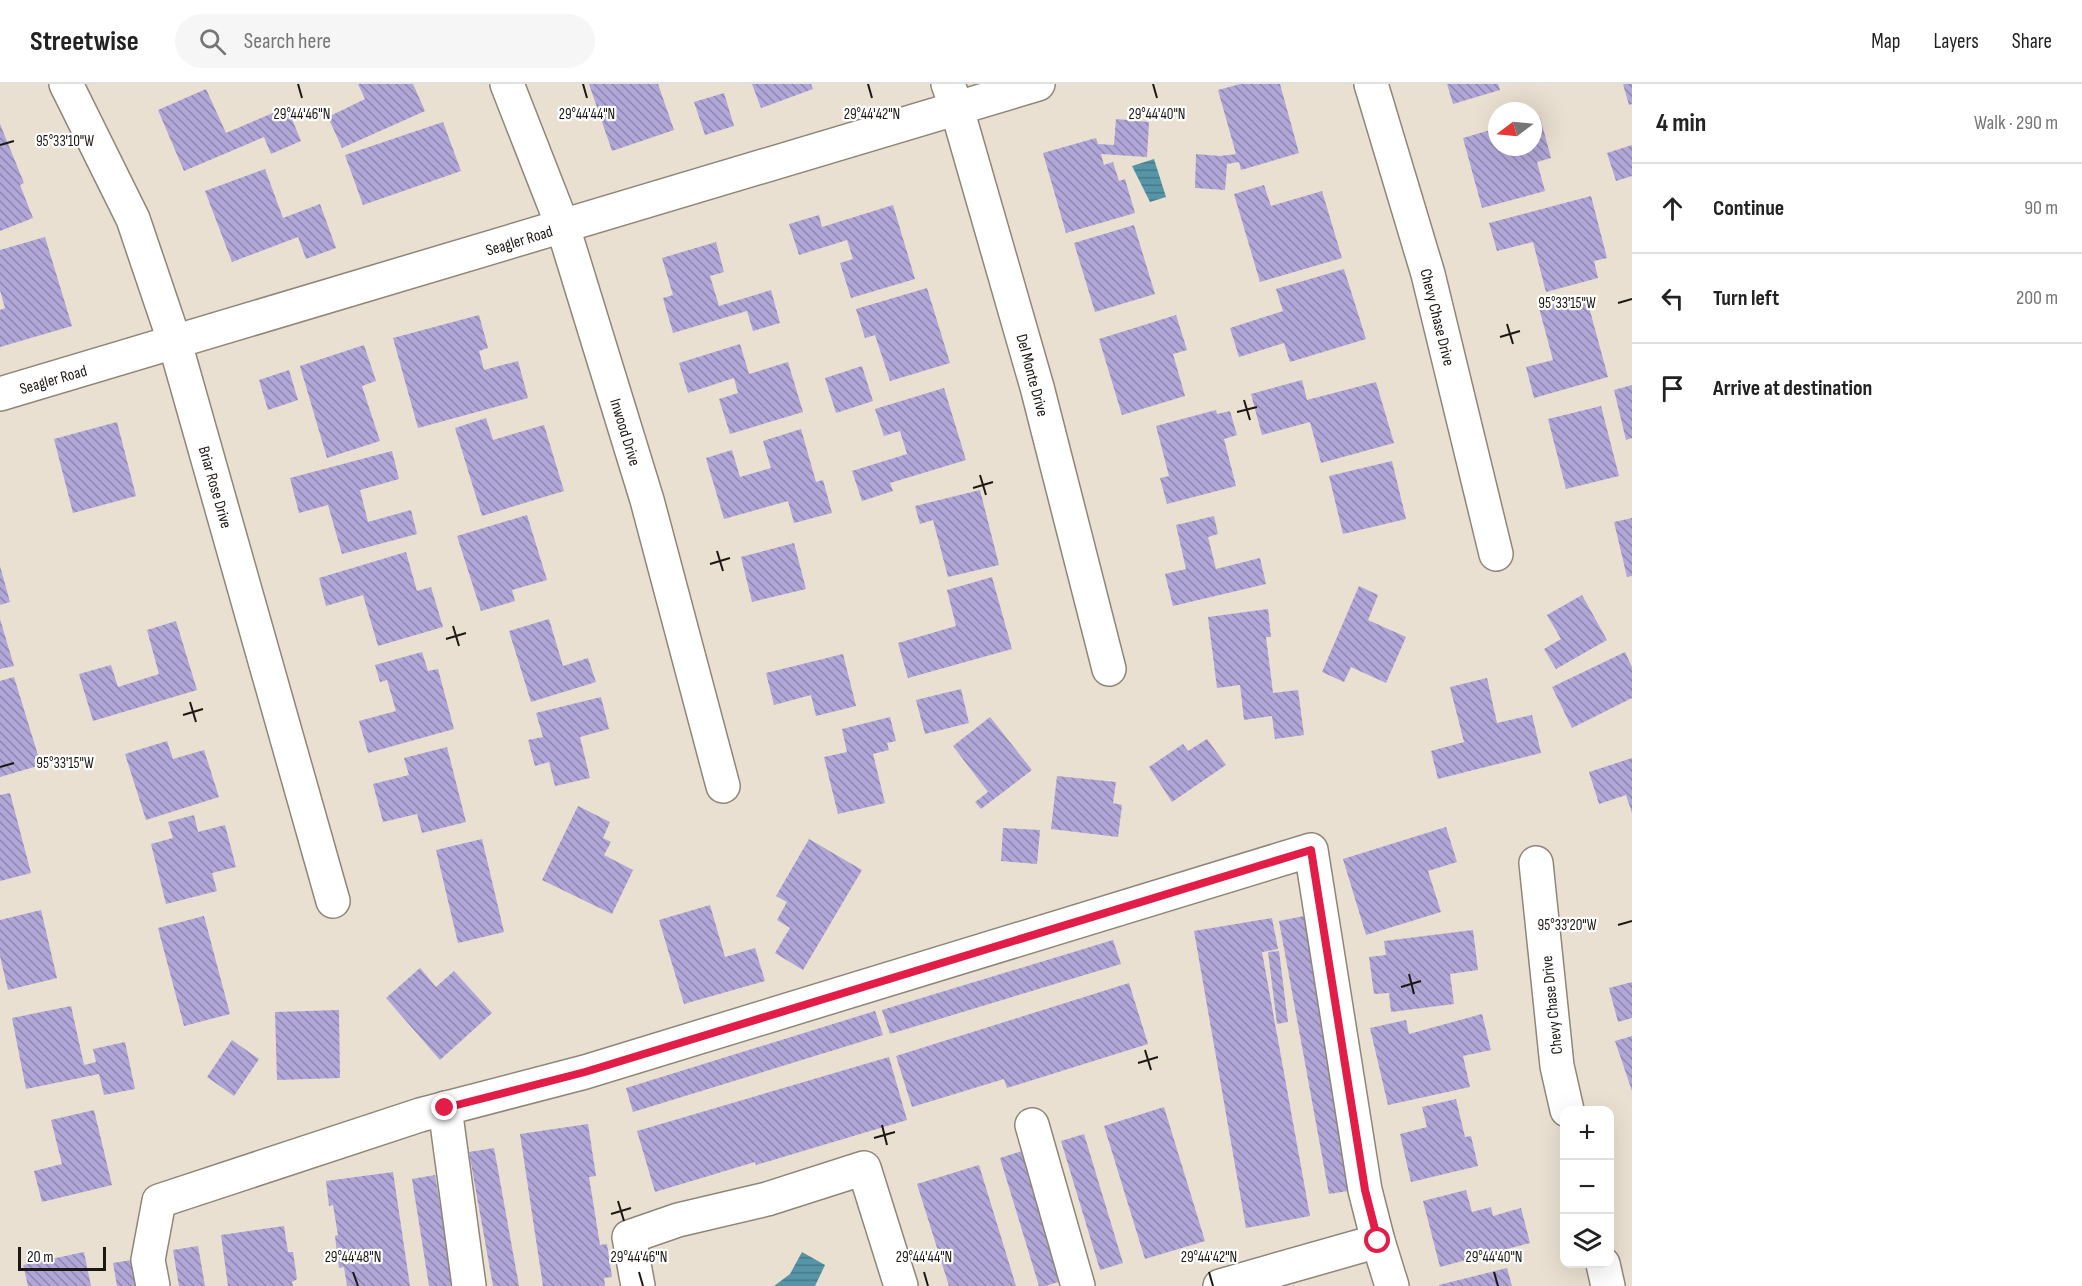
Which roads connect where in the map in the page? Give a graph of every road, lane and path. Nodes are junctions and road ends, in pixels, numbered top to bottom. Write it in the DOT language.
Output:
graph roads {
  1 [pos="66,84"];
  2 [pos="507,84"];
  3 [pos="1038,84"];
  4 [pos="1371,84"];
  5 [pos="953,96"];
  6 [pos="563,227"];
  7 [pos="175,343"];
  8 [pos="0,394"];
  9 [pos="1496,554"];
  10 [pos="1109,669"];
  11 [pos="723,786"];
  12 [pos="1536,863"];
  13 [pos="333,902"];
  14 [pos="1566,1106"];
  15 [pos="445,1108"];
  16 [pos="1032,1125"];
  17 [pos="1378,1241"];
  18 [pos="1604,1268"];
  19 [pos="153,1286"];
  20 [pos="469,1286"];
  21 [pos="638,1286"];
  22 [pos="901,1286"];
  23 [pos="1078,1286"];
  24 [pos="1220,1286"];
  25 [pos="1392,1286"];
  26 [pos="1608,1286"];
  1 -- 7 [label="street, Briar Rose Drive"];
  2 -- 6 [label="street, Inwood Drive"];
  3 -- 5 [label="street, Seagler Road"];
  4 -- 9 [label="street, Chevy Chase Drive"];
  5 -- 6 [label="street, Seagler Road"];
  5 -- 10 [label="street, Del Monte Drive"];
  6 -- 7 [label="street, Seagler Road"];
  6 -- 11 [label="street, Inwood Drive"];
  7 -- 8 [label="street, Seagler Road"];
  7 -- 13 [label="street, Briar Rose Drive"];
  12 -- 14 [label="street, Chevy Chase Drive"];
  15 -- 17 [label="street"];
  15 -- 19 [label="street"];
  15 -- 20 [label="street"];
  16 -- 23 [label="street"];
  17 -- 24 [label="street"];
  17 -- 25 [label="street"];
  18 -- 26 [label="street"];
  21 -- 22 [label="street"];
}
